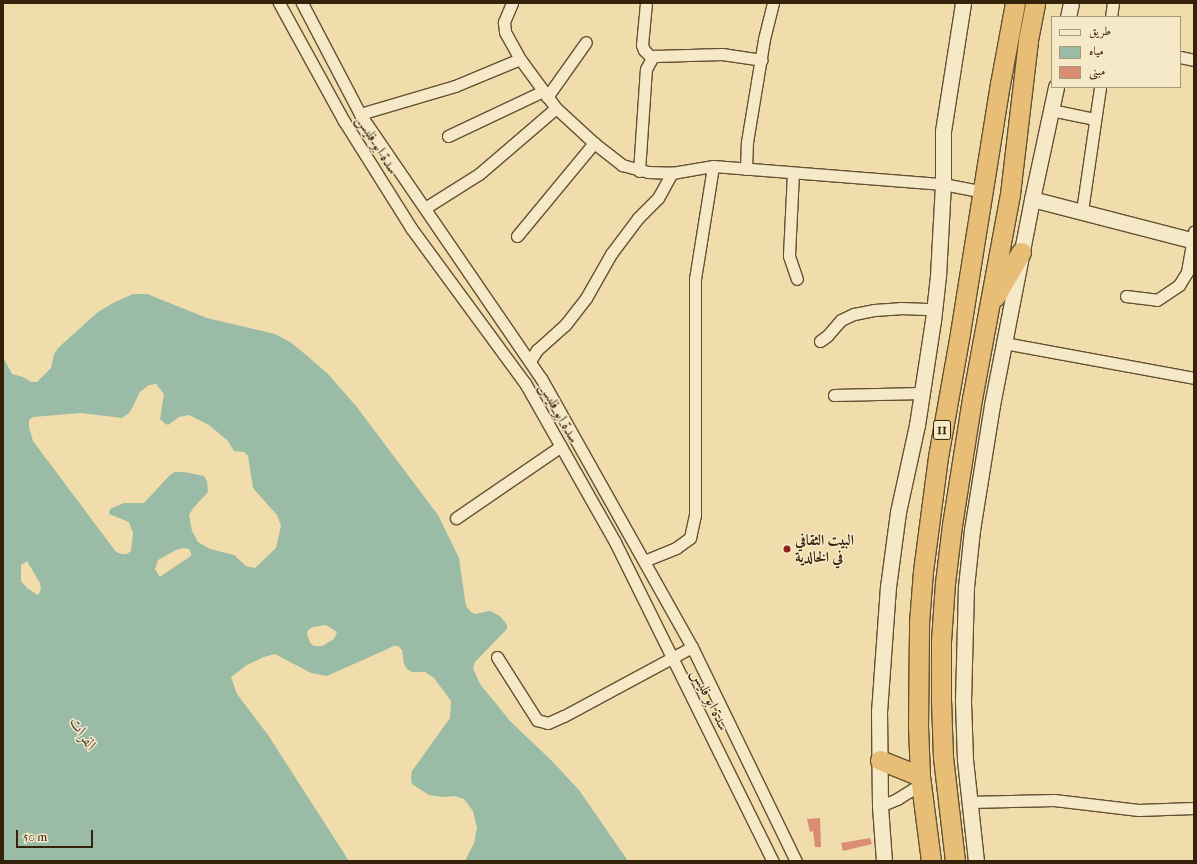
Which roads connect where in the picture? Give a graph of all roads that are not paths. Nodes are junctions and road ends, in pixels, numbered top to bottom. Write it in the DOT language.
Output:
graph roads {
  1 [pos="278,3"];
  2 [pos="302,3"];
  3 [pos="512,3"];
  4 [pos="646,3"];
  5 [pos="773,3"];
  6 [pos="963,3"];
  7 [pos="1015,3"];
  8 [pos="1035,3"];
  9 [pos="1071,3"];
  10 [pos="1113,3"];
  11 [pos="1068,16"];
  12 [pos="1111,16"];
  13 [pos="586,42"];
  14 [pos="1181,57"];
  15 [pos="652,58"];
  16 [pos="520,59"];
  17 [pos="762,60"];
  18 [pos="1194,60"];
  19 [pos="1056,88"];
  20 [pos="1100,88"];
  21 [pos="545,94"];
  22 [pos="556,108"];
  23 [pos="1052,110"];
  24 [pos="360,114"];
  25 [pos="1096,119"];
  26 [pos="448,136"];
  27 [pos="594,143"];
  28 [pos="713,166"];
  29 [pos="746,169"];
  30 [pos="639,171"];
  31 [pos="672,173"];
  32 [pos="793,173"];
  33 [pos="943,184"];
  34 [pos="984,192"];
  35 [pos="1032,199"];
  36 [pos="425,208"];
  37 [pos="1082,210"];
  38 [pos="517,236"];
  39 [pos="1193,238"];
  40 [pos="1021,252"];
  41 [pos="797,279"];
  42 [pos="1126,296"];
  43 [pos="934,309"];
  44 [pos="987,311"];
  45 [pos="820,341"];
  46 [pos="1004,343"];
  47 [pos="530,361"];
  48 [pos="1194,378"];
  49 [pos="922,393"];
  50 [pos="834,394"];
  51 [pos="561,446"];
  52 [pos="456,518"];
  53 [pos="929,520"];
  54 [pos="952,525"];
  55 [pos="644,561"];
  56 [pos="692,647"];
  57 [pos="497,657"];
  58 [pos="672,657"];
  59 [pos="880,760"];
  60 [pos="920,780"];
  61 [pos="969,802"];
  62 [pos="880,806"];
  63 [pos="1194,808"];
  64 [pos="773,861"];
  65 [pos="796,861"];
  66 [pos="884,861"];
  67 [pos="931,861"];
  68 [pos="955,861"];
  69 [pos="976,861"];
  1 -- 51 [label="street, سدة ابو فليس"];
  2 -- 24 [label="street, سدة ابو فليس"];
  3 -- 16 [label="street"];
  4 -- 15 [label="street"];
  5 -- 17 [label="street"];
  6 -- 33 [label="main road"];
  7 -- 34 [label="highway, 11"];
  8 -- 44 [label="highway, 11"];
  9 -- 11 [label="main road"];
  10 -- 12 [label="street"];
  13 -- 21 [label="street"];
  14 -- 18 [label="street"];
  15 -- 17 [label="street"];
  15 -- 30 [label="street"];
  16 -- 21 [label="street"];
  16 -- 24 [label="street"];
  17 -- 29 [label="street"];
  19 -- 23 [label="main road"];
  20 -- 25 [label="street"];
  21 -- 22 [label="street"];
  21 -- 26 [label="street"];
  22 -- 27 [label="street"];
  22 -- 36 [label="street"];
  23 -- 25 [label="street"];
  23 -- 35 [label="main road"];
  24 -- 36 [label="street, سدة ابو فليس"];
  25 -- 37 [label="street"];
  27 -- 30 [label="street"];
  27 -- 38 [label="street"];
  28 -- 29 [label="street"];
  28 -- 31 [label="street"];
  28 -- 55 [label="street"];
  29 -- 32 [label="street"];
  30 -- 31 [label="street"];
  31 -- 47 [label="street"];
  32 -- 33 [label="street"];
  32 -- 41 [label="street"];
  33 -- 34 [label="street"];
  33 -- 43 [label="main road"];
  34 -- 53 [label="highway, 11"];
  35 -- 37 [label="main road"];
  35 -- 40 [label="main road"];
  36 -- 47 [label="street, سدة ابو فليس"];
  37 -- 39 [label="main road"];
  39 -- 42 [label="street"];
  40 -- 44 [label="highway"];
  40 -- 46 [label="main road"];
  43 -- 45 [label="street"];
  43 -- 49 [label="main road"];
  44 -- 54 [label="highway, 11"];
  46 -- 48 [label="street"];
  46 -- 61 [label="main road"];
  47 -- 55 [label="street, سدة ابو فليس"];
  49 -- 50 [label="street"];
  49 -- 59 [label="main road"];
  51 -- 52 [label="street"];
  51 -- 58 [label="street, سدة ابو فليس"];
  53 -- 54 [label="highway"];
  53 -- 60 [label="highway, 11"];
  54 -- 68 [label="highway, 11"];
  55 -- 56 [label="street, سدة ابو فليس"];
  56 -- 58 [label="street"];
  56 -- 65 [label="street, سدة ابو فليس"];
  57 -- 58 [label="street"];
  58 -- 64 [label="street, سدة ابو فليس"];
  59 -- 60 [label="highway"];
  59 -- 62 [label="main road"];
  60 -- 62 [label="street"];
  60 -- 67 [label="highway, 11"];
  61 -- 63 [label="street"];
  61 -- 69 [label="main road"];
  62 -- 66 [label="main road"];
}
